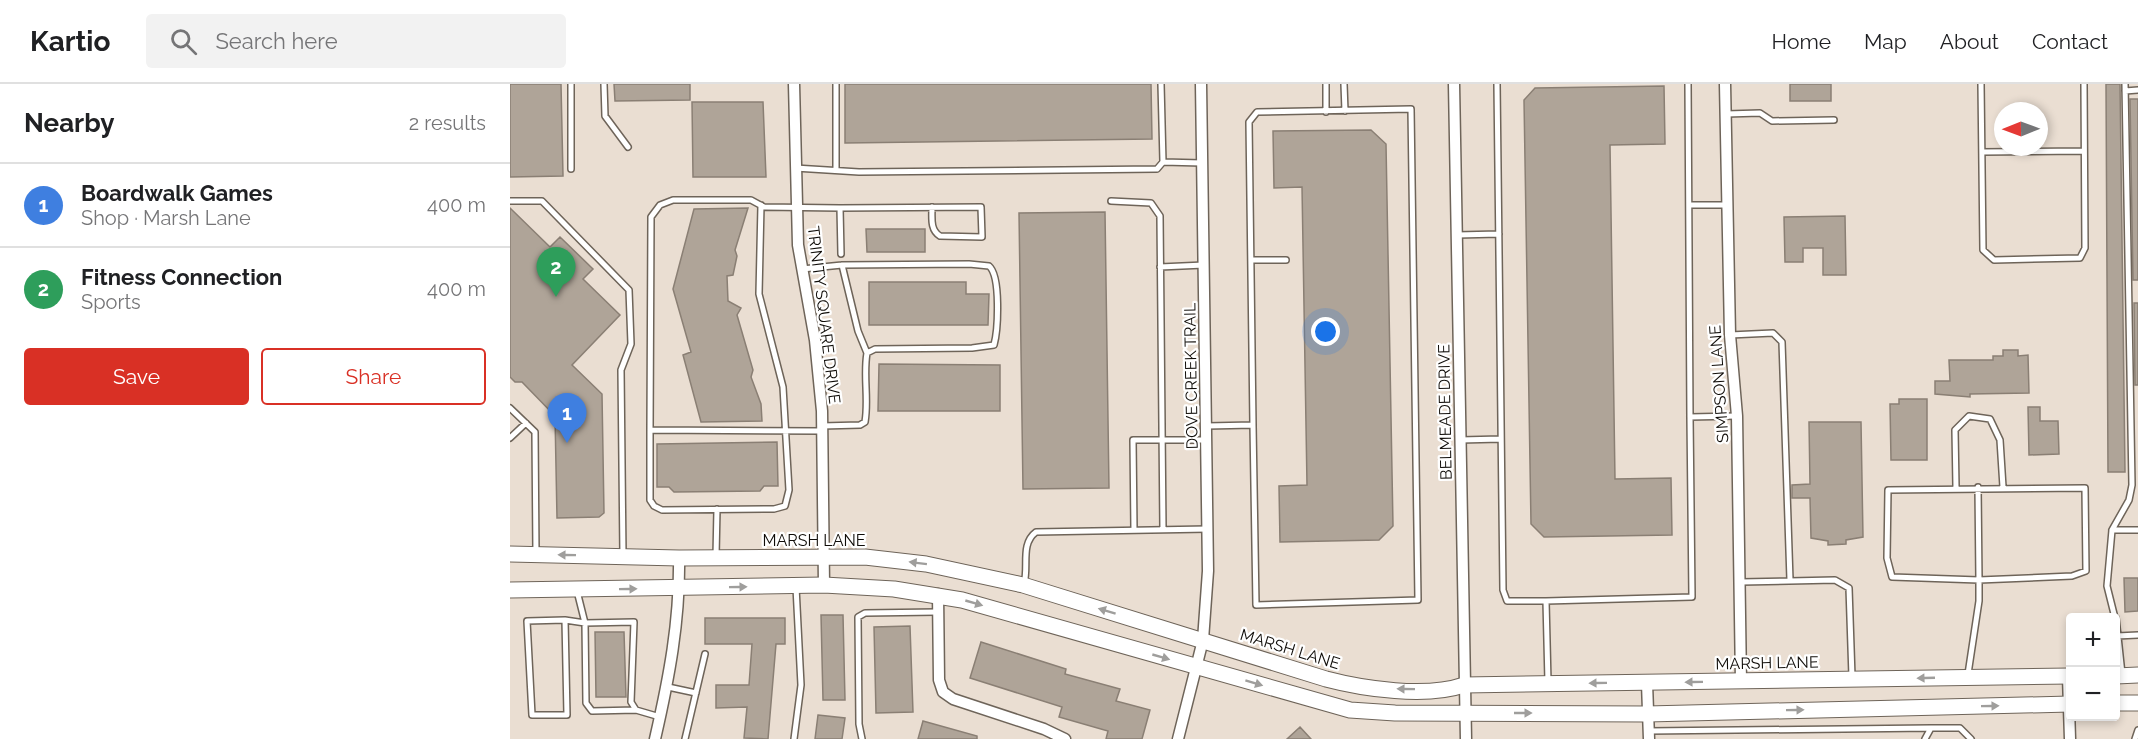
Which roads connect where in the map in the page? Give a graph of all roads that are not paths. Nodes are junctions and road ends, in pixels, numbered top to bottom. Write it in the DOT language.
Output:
graph roads {
  1 [pos="571,84"];
  2 [pos="604,84"];
  3 [pos="794,84"];
  4 [pos="836,84"];
  5 [pos="1161,84"];
  6 [pos="1201,84"];
  7 [pos="1326,84"];
  8 [pos="1344,84"];
  9 [pos="1454,84"];
  10 [pos="1497,84"];
  11 [pos="1688,84"];
  12 [pos="1725,84"];
  13 [pos="1981,84"];
  14 [pos="2084,84"];
  15 [pos="2125,87"];
  16 [pos="2138,90"];
  17 [pos="1326,111"];
  18 [pos="1345,111"];
  19 [pos="1726,114"];
  20 [pos="1834,120"];
  21 [pos="628,147"];
  22 [pos="1982,152"];
  23 [pos="2084,152"];
  24 [pos="1163,162"];
  25 [pos="1202,163"];
  26 [pos="795,168"];
  27 [pos="571,169"];
  28 [pos="836,170"];
  29 [pos="510,201"];
  30 [pos="1110,201"];
  31 [pos="1690,205"];
  32 [pos="1727,205"];
  33 [pos="761,206"];
  34 [pos="932,207"];
  35 [pos="796,208"];
  36 [pos="840,208"];
  37 [pos="1499,234"];
  38 [pos="1457,235"];
  39 [pos="841,254"];
  40 [pos="1251,260"];
  41 [pos="1286,260"];
  42 [pos="842,265"];
  43 [pos="1204,266"];
  44 [pos="1160,267"];
  45 [pos="802,269"];
  46 [pos="1730,335"];
  47 [pos="867,354"];
  48 [pos="510,408"];
  49 [pos="1737,416"];
  50 [pos="1690,417"];
  51 [pos="526,423"];
  52 [pos="1253,425"];
  53 [pos="1207,426"];
  54 [pos="822,428"];
  55 [pos="650,430"];
  56 [pos="788,431"];
  57 [pos="510,438"];
  58 [pos="1501,439"];
  59 [pos="1207,440"];
  60 [pos="1460,440"];
  61 [pos="1162,441"];
  62 [pos="2135,485"];
  63 [pos="1956,487"];
  64 [pos="1978,487"];
  65 [pos="2003,488"];
  66 [pos="717,509"];
  67 [pos="1208,529"];
  68 [pos="1134,530"];
  69 [pos="1163,530"];
  70 [pos="2112,530"];
  71 [pos="2138,530"];
  72 [pos="510,554"];
  73 [pos="536,555"];
  74 [pos="623,556"];
  75 [pos="716,557"];
  76 [pos="824,557"];
  77 [pos="679,558"];
  78 [pos="1790,580"];
  79 [pos="1979,580"];
  80 [pos="1741,582"];
  81 [pos="824,585"];
  82 [pos="1023,585"];
  83 [pos="796,586"];
  84 [pos="680,589"];
  85 [pos="510,590"];
  86 [pos="577,590"];
  87 [pos="938,594"];
  88 [pos="1546,601"];
  89 [pos="938,612"];
  90 [pos="2114,613"];
  91 [pos="565,620"];
  92 [pos="585,623"];
  93 [pos="2138,635"];
  94 [pos="2120,636"];
  95 [pos="1203,640"];
  96 [pos="2120,651"];
  97 [pos="705,654"];
  98 [pos="1198,668"];
  99 [pos="1968,676"];
  100 [pos="2066,676"];
  101 [pos="2125,676"];
  102 [pos="1852,680"];
  103 [pos="1741,682"];
  104 [pos="1647,683"];
  105 [pos="1548,684"];
  106 [pos="1464,685"];
  107 [pos="668,687"];
  108 [pos="696,693"];
  109 [pos="2120,703"];
  110 [pos="2138,703"];
  111 [pos="2066,704"];
  112 [pos="636,710"];
  113 [pos="1465,713"];
  114 [pos="1647,714"];
  115 [pos="660,717"];
  116 [pos="2070,721"];
  117 [pos="1931,728"];
  118 [pos="2138,730"];
  119 [pos="1648,735"];
  120 [pos="656,739"];
  121 [pos="686,739"];
  122 [pos="794,739"];
  123 [pos="862,739"];
  124 [pos="1065,739"];
  125 [pos="1178,739"];
  126 [pos="1466,739"];
  127 [pos="1925,739"];
  128 [pos="1971,739"];
  129 [pos="2070,739"];
  130 [pos="2135,739"];
  1 -- 27 [label="lane"];
  2 -- 21 [label="lane"];
  3 -- 26 [label="street, TRINITY SQUARE DRIVE"];
  4 -- 28 [label="lane"];
  5 -- 24 [label="lane"];
  6 -- 25 [label="street, DOVE CREEK TRAIL"];
  7 -- 17 [label="lane"];
  8 -- 18 [label="lane"];
  9 -- 38 [label="street, BELMEADE DRIVE"];
  10 -- 37 [label="lane"];
  11 -- 31 [label="lane"];
  12 -- 19 [label="street, SIMPSON LANE"];
  13 -- 22 [label="lane"];
  14 -- 23 [label="lane"];
  15 -- 16 [label="lane"];
  15 -- 62 [label="lane"];
  17 -- 18 [label="lane"];
  17 -- 40 [label="lane"];
  18 -- 52 [label="lane"];
  19 -- 20 [label="lane"];
  19 -- 32 [label="street, SIMPSON LANE"];
  22 -- 23 [label="lane"];
  22 -- 23 [label="lane"];
  24 -- 25 [label="lane"];
  24 -- 28 [label="lane"];
  25 -- 43 [label="street, DOVE CREEK TRAIL"];
  26 -- 28 [label="lane"];
  26 -- 35 [label="street, TRINITY SQUARE DRIVE"];
  29 -- 74 [label="lane"];
  30 -- 44 [label="lane"];
  31 -- 32 [label="lane"];
  31 -- 50 [label="lane"];
  32 -- 46 [label="street, SIMPSON LANE"];
  33 -- 35 [label="lane"];
  33 -- 55 [label="lane"];
  33 -- 56 [label="lane"];
  34 -- 34 [label="lane"];
  34 -- 36 [label="lane"];
  35 -- 36 [label="lane"];
  35 -- 45 [label="street, TRINITY SQUARE DRIVE"];
  36 -- 39 [label="lane"];
  37 -- 38 [label="lane"];
  37 -- 58 [label="lane"];
  38 -- 60 [label="street, BELMEADE DRIVE"];
  40 -- 41 [label="lane"];
  40 -- 52 [label="lane"];
  42 -- 45 [label="lane"];
  42 -- 47 [label="lane"];
  42 -- 47 [label="lane"];
  43 -- 44 [label="lane"];
  43 -- 53 [label="street, DOVE CREEK TRAIL"];
  44 -- 61 [label="lane"];
  45 -- 54 [label="street, TRINITY SQUARE DRIVE"];
  46 -- 49 [label="street, SIMPSON LANE"];
  46 -- 78 [label="lane"];
  47 -- 54 [label="lane"];
  48 -- 51 [label="lane"];
  49 -- 50 [label="lane"];
  49 -- 80 [label="street, SIMPSON LANE"];
  50 -- 88 [label="lane"];
  51 -- 57 [label="lane"];
  51 -- 73 [label="lane"];
  52 -- 53 [label="lane"];
  53 -- 59 [label="street, DOVE CREEK TRAIL"];
  54 -- 56 [label="lane"];
  54 -- 76 [label="street, TRINITY SQUARE DRIVE"];
  55 -- 56 [label="lane"];
  55 -- 66 [label="lane"];
  56 -- 66 [label="lane"];
  58 -- 60 [label="lane"];
  58 -- 88 [label="lane"];
  59 -- 61 [label="lane"];
  59 -- 67 [label="street, DOVE CREEK TRAIL"];
  60 -- 106 [label="street, BELMEADE DRIVE"];
  61 -- 68 [label="lane"];
  61 -- 69 [label="lane"];
  62 -- 70 [label="lane"];
  63 -- 64 [label="lane"];
  63 -- 65 [label="lane"];
  63 -- 79 [label="lane"];
  64 -- 65 [label="lane"];
  64 -- 79 [label="lane"];
  65 -- 79 [label="lane"];
  66 -- 75 [label="lane"];
  67 -- 69 [label="lane"];
  67 -- 95 [label="street, DOVE CREEK TRAIL"];
  68 -- 69 [label="lane"];
  68 -- 82 [label="lane"];
  70 -- 71 [label="lane"];
  70 -- 90 [label="lane"];
  72 -- 73 [label="main road, MARSH LANE"];
  74 -- 73 [label="main road, MARSH LANE, one-way"];
  74 -- 77 [label="main road, MARSH LANE"];
  75 -- 76 [label="main road, MARSH LANE"];
  75 -- 77 [label="main road, MARSH LANE"];
  76 -- 81 [label="street, TRINITY SQUARE DRIVE"];
  82 -- 76 [label="main road, MARSH LANE, one-way"];
  77 -- 84 [label="street"];
  78 -- 80 [label="lane"];
  78 -- 102 [label="lane"];
  79 -- 99 [label="lane"];
  80 -- 103 [label="street, SIMPSON LANE"];
  81 -- 83 [label="main road"];
  81 -- 87 [label="main road"];
  95 -- 82 [label="main road, MARSH LANE, one-way"];
  84 -- 83 [label="main road, one-way"];
  83 -- 122 [label="lane"];
  86 -- 84 [label="main road, one-way"];
  84 -- 107 [label="street"];
  85 -- 86 [label="main road"];
  86 -- 92 [label="lane"];
  87 -- 89 [label="street"];
  87 -- 98 [label="main road, one-way"];
  88 -- 105 [label="lane"];
  89 -- 123 [label="lane"];
  89 -- 124 [label="street"];
  91 -- 91 [label="lane"];
  91 -- 92 [label="lane"];
  92 -- 112 [label="lane"];
  92 -- 112 [label="lane"];
  93 -- 94 [label="lane"];
  95 -- 98 [label="street, DOVE CREEK TRAIL"];
  106 -- 95 [label="main road, MARSH LANE, one-way"];
  96 -- 101 [label="lane"];
  97 -- 108 [label="lane"];
  98 -- 113 [label="main road, one-way"];
  98 -- 125 [label="street, DOVE CREEK TRAIL"];
  99 -- 100 [label="main road, MARSH LANE"];
  99 -- 102 [label="main road, MARSH LANE, one-way"];
  102 -- 103 [label="main road, MARSH LANE"];
  103 -- 104 [label="main road, MARSH LANE, one-way"];
  104 -- 105 [label="main road, MARSH LANE, one-way"];
  104 -- 114 [label="street"];
  105 -- 106 [label="main road, MARSH LANE"];
  106 -- 113 [label="street, BELMEADE DRIVE"];
  107 -- 108 [label="lane"];
  107 -- 115 [label="street"];
  108 -- 121 [label="lane"];
  109 -- 110 [label="main road"];
  114 -- 111 [label="main road, one-way"];
  112 -- 115 [label="lane"];
  113 -- 114 [label="main road, one-way"];
  113 -- 126 [label="street, BELMEADE DRIVE"];
  114 -- 119 [label="street"];
  115 -- 120 [label="street"];
  116 -- 129 [label="street"];
  117 -- 119 [label="lane"];
  117 -- 127 [label="lane"];
  117 -- 128 [label="lane"];
  118 -- 130 [label="lane"];
}
